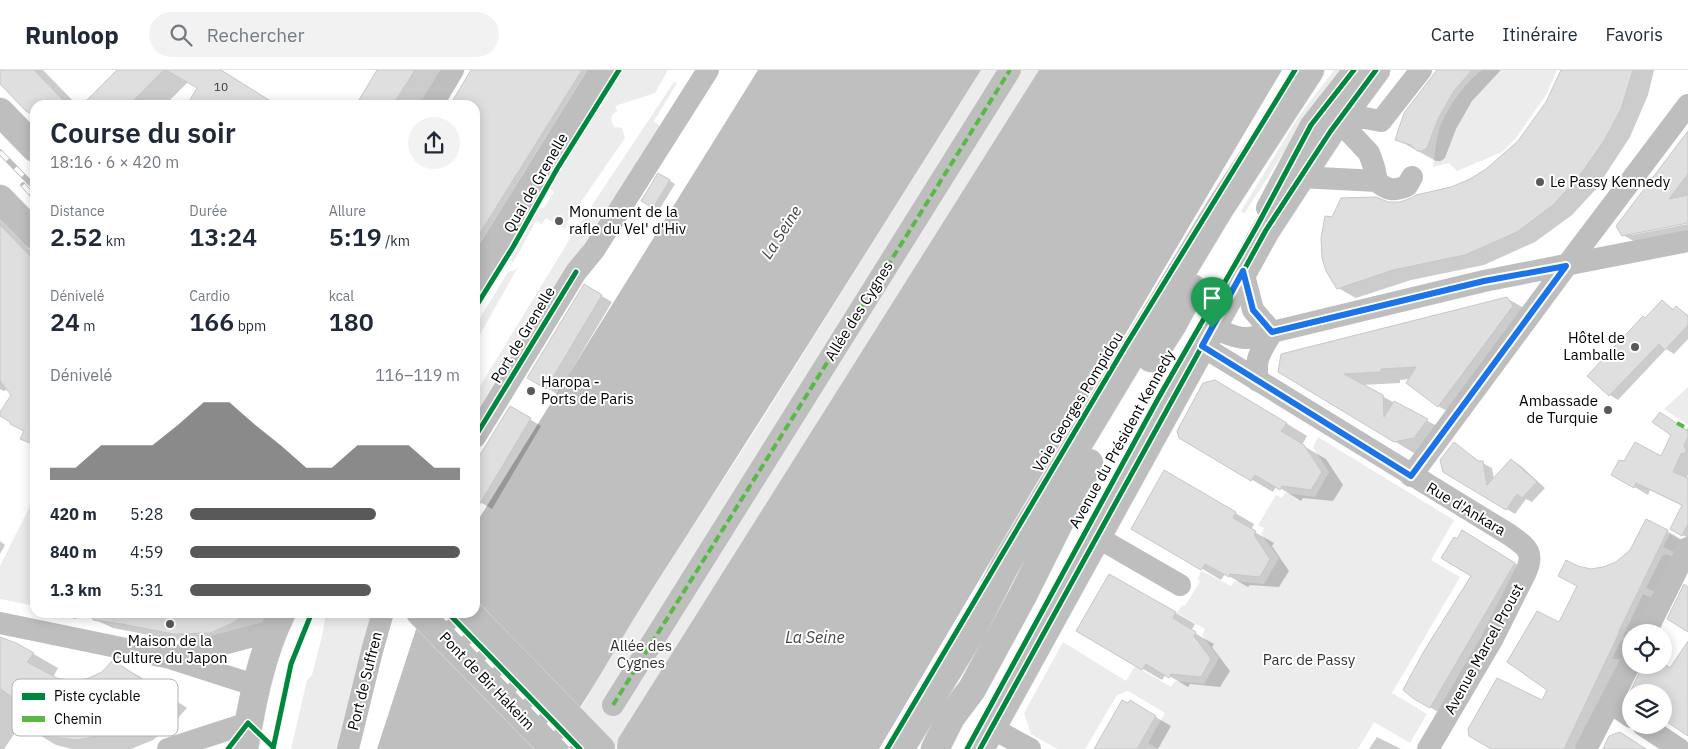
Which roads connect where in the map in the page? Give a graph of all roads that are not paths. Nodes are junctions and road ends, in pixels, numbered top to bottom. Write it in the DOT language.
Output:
graph roads {
  1 [pos="454,70"];
  2 [pos="604,70"];
  3 [pos="708,70"];
  4 [pos="1010,70"];
  5 [pos="1310,70"];
  6 [pos="1354,70"];
  7 [pos="1376,70"];
  8 [pos="1421,70"];
  9 [pos="435,100"];
  10 [pos="1688,105"];
  11 [pos="0,112"];
  12 [pos="1340,117"];
  13 [pos="1269,135"];
  14 [pos="30,143"];
  15 [pos="1412,177"];
  16 [pos="1300,178"];
  17 [pos="1377,181"];
  18 [pos="0,199"];
  19 [pos="30,230"];
  20 [pos="1688,241"];
  21 [pos="480,264"];
  22 [pos="1566,266"];
  23 [pos="1243,271"];
  24 [pos="1197,331"];
  25 [pos="1272,332"];
  26 [pos="1258,381"];
  27 [pos="480,429"];
  28 [pos="1088,463"];
  29 [pos="1411,476"];
  30 [pos="1097,538"];
  31 [pos="1526,547"];
  32 [pos="1688,548"];
  33 [pos="1180,585"];
  34 [pos="381,618"];
  35 [pos="426,618"];
  36 [pos="474,618"];
  37 [pos="277,622"];
  38 [pos="0,623"];
  39 [pos="1650,624"];
  40 [pos="970,634"];
  41 [pos="170,658"];
  42 [pos="1625,674"];
  43 [pos="257,686"];
  44 [pos="1611,703"];
  45 [pos="613,704"];
  46 [pos="1622,711"];
  47 [pos="984,734"];
  48 [pos="1656,734"];
  49 [pos="246,736"];
  50 [pos="937,744"];
  51 [pos="168,749"];
  52 [pos="348,749"];
  53 [pos="554,749"];
  54 [pos="601,749"];
  55 [pos="900,749"];
  56 [pos="966,749"];
  57 [pos="1030,749"];
  58 [pos="1428,749"];
  59 [pos="1586,749"];
  60 [pos="1679,749"];
  1 -- 9 [label="street"];
  2 -- 21 [label="main road, Quai de Grenelle"];
  3 -- 27 [label="street, Port de Grenelle"];
  4 -- 45 [label="street, Allée des Cygnes"];
  5 -- 13 [label="main road, Voie Georges Pompidou"];
  6 -- 24 [label="street, Avenue du Président Kennedy"];
  7 -- 12 [label="main road, Avenue du Président Kennedy"];
  8 -- 12 [label="street"];
  10 -- 22 [label="street"];
  11 -- 14 [label="main road"];
  12 -- 16 [label="main road, Avenue du Président Kennedy"];
  12 -- 17 [label="street"];
  13 -- 24 [label="main road"];
  13 -- 40 [label="main road, Voie Georges Pompidou"];
  15 -- 17 [label="street"];
  16 -- 17 [label="street"];
  16 -- 23 [label="main road, Avenue du Président Kennedy"];
  18 -- 19 [label="main road"];
  20 -- 22 [label="street"];
  22 -- 25 [label="street"];
  22 -- 29 [label="street"];
  23 -- 24 [label="main road, Avenue du Président Kennedy"];
  23 -- 25 [label="street"];
  24 -- 25 [label="street"];
  24 -- 26 [label="street, Rue d'Ankara"];
  24 -- 28 [label="main road"];
  24 -- 30 [label="main road, Avenue du Président Kennedy"];
  24 -- 47 [label="street, Avenue du Président Kennedy"];
  25 -- 26 [label="street"];
  26 -- 29 [label="street, Rue d'Ankara"];
  28 -- 40 [label="main road"];
  28 -- 50 [label="main road"];
  29 -- 31 [label="street, Rue d'Ankara"];
  30 -- 33 [label="street"];
  30 -- 47 [label="main road, Avenue du Président Kennedy"];
  31 -- 58 [label="street, Avenue Marcel Proust"];
  32 -- 39 [label="street"];
  34 -- 52 [label="street, Port de Suffren"];
  35 -- 53 [label="main road, Pont de Bir Hakeim"];
  36 -- 54 [label="main road"];
  37 -- 41 [label="street"];
  37 -- 43 [label="main road"];
  38 -- 41 [label="street"];
  40 -- 55 [label="main road, Voie Georges Pompidou"];
  41 -- 43 [label="street"];
  42 -- 44 [label="street"];
  43 -- 49 [label="main road"];
  44 -- 46 [label="street"];
  44 -- 59 [label="street"];
  47 -- 50 [label="main road"];
  47 -- 56 [label="street, Avenue du Président Kennedy"];
  47 -- 57 [label="street"];
  48 -- 60 [label="street"];
  49 -- 51 [label="street"];
}
